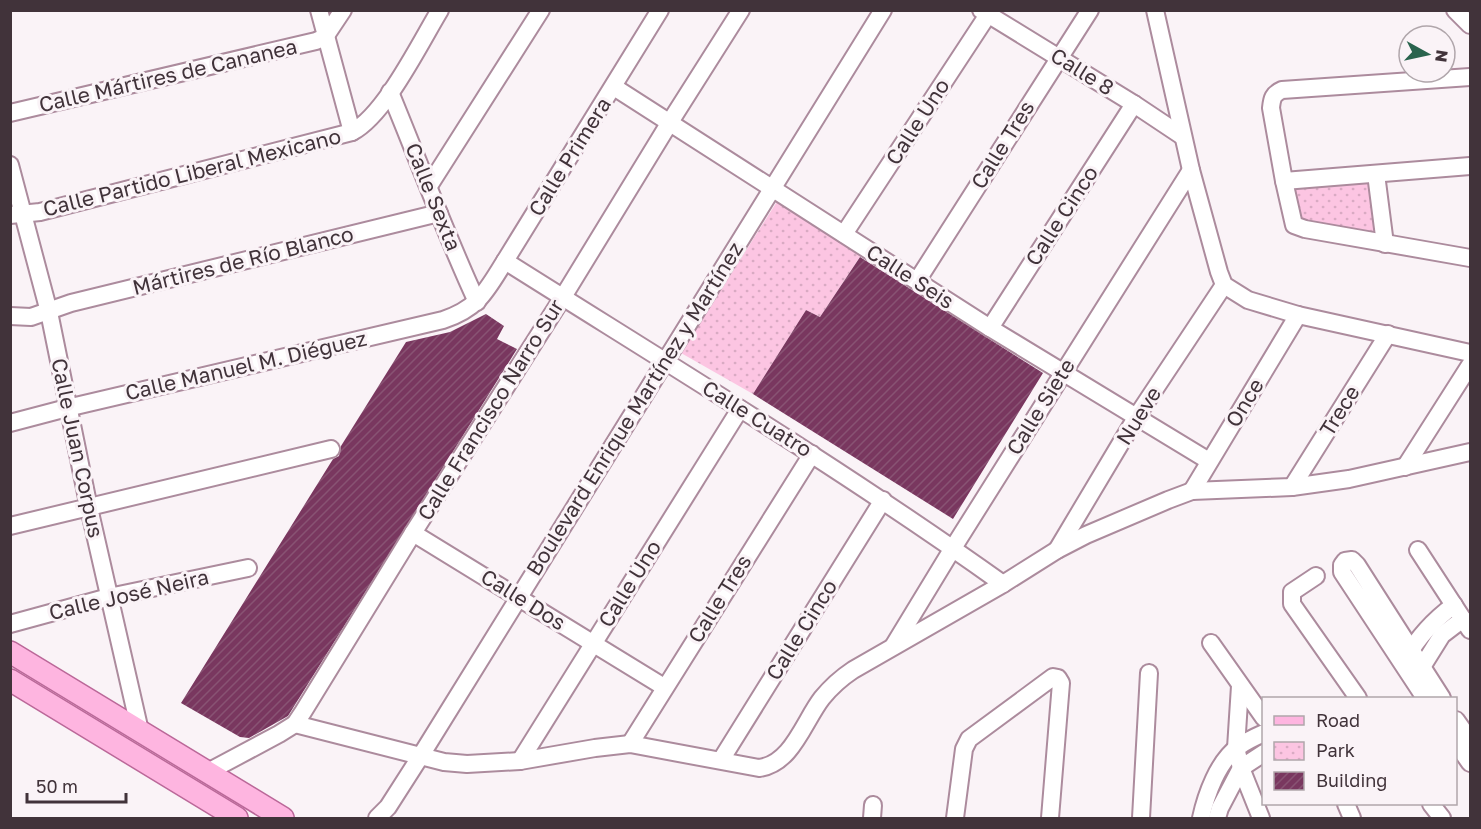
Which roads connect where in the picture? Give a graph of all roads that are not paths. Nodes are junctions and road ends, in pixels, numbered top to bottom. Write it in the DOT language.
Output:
graph roads {
  1 [pos="319,10"];
  2 [pos="343,10"];
  3 [pos="440,10"];
  4 [pos="541,10"];
  5 [pos="660,10"];
  6 [pos="741,10"];
  7 [pos="883,10"];
  8 [pos="1090,10"];
  9 [pos="1155,10"];
  10 [pos="1455,10"];
  11 [pos="987,12"];
  12 [pos="1470,25"];
  13 [pos="325,37"];
  14 [pos="1059,58"];
  15 [pos="1470,77"];
  16 [pos="614,87"];
  17 [pos="390,92"];
  18 [pos="1134,104"];
  19 [pos="10,113"];
  20 [pos="670,122"];
  21 [pos="352,132"];
  22 [pos="1182,135"];
  23 [pos="10,165"];
  24 [pos="1470,166"];
  25 [pos="1191,170"];
  26 [pos="1376,174"];
  27 [pos="1284,181"];
  28 [pos="429,186"];
  29 [pos="772,188"];
  30 [pos="439,213"];
  31 [pos="17,215"];
  32 [pos="844,234"];
  33 [pos="1470,241"];
  34 [pos="1385,244"];
  35 [pos="1464,256"];
  36 [pos="505,261"];
  37 [pos="917,281"];
  38 [pos="1224,285"];
  39 [pos="563,297"];
  40 [pos="477,302"];
  41 [pos="49,312"];
  42 [pos="1298,315"];
  43 [pos="10,316"];
  44 [pos="990,328"];
  45 [pos="1388,334"];
  46 [pos="1470,353"];
  47 [pos="665,361"];
  48 [pos="1470,365"];
  49 [pos="1062,373"];
  50 [pos="67,408"];
  51 [pos="740,409"];
  52 [pos="1137,416"];
  53 [pos="10,423"];
  54 [pos="331,449"];
  55 [pos="1470,452"];
  56 [pos="812,454"];
  57 [pos="1209,461"];
  58 [pos="1405,467"];
  59 [pos="1292,487"];
  60 [pos="1192,491"];
  61 [pos="883,500"];
  62 [pos="88,508"];
  63 [pos="10,526"];
  64 [pos="413,533"];
  65 [pos="952,548"];
  66 [pos="1058,550"];
  67 [pos="1418,550"];
  68 [pos="248,568"];
  69 [pos="1316,576"];
  70 [pos="1003,584"];
  71 [pos="109,597"];
  72 [pos="519,597"];
  73 [pos="1470,599"];
  74 [pos="1461,616"];
  75 [pos="10,624"];
  76 [pos="593,643"];
  77 [pos="1211,643"];
  78 [pos="893,646"];
  79 [pos="10,651"];
  80 [pos="1407,658"];
  81 [pos="1149,673"];
  82 [pos="1418,674"];
  83 [pos="10,680"];
  84 [pos="1240,686"];
  85 [pos="664,687"];
  86 [pos="1357,697"];
  87 [pos="1424,697"];
  88 [pos="1440,697"];
  89 [pos="1262,717"];
  90 [pos="295,724"];
  91 [pos="140,731"];
  92 [pos="1262,734"];
  93 [pos="1460,735"];
  94 [pos="630,744"];
  95 [pos="1236,748"];
  96 [pos="1262,754"];
  97 [pos="420,757"];
  98 [pos="721,760"];
  99 [pos="520,761"];
  100 [pos="1470,763"];
  101 [pos="1241,768"];
  102 [pos="207,773"];
  103 [pos="1346,805"];
  104 [pos="1432,805"];
  105 [pos="382,815"];
  106 [pos="237,819"];
  107 [pos="283,819"];
  108 [pos="955,819"];
  109 [pos="1050,819"];
  110 [pos="1141,819"];
  111 [pos="1201,819"];
  112 [pos="1217,819"];
  113 [pos="1261,819"];
  114 [pos="1352,819"];
  115 [pos="1442,819"];
  1 -- 13 [label="street"];
  2 -- 13 [label="street"];
  3 -- 17 [label="street, Calle Partido Liberal Mexicano"];
  4 -- 28 [label="street"];
  5 -- 16 [label="street, Calle Primera"];
  6 -- 20 [label="street, Calle Francisco Narro Sur"];
  7 -- 29 [label="street, Boulevard Enrique Martínez y Martínez"];
  8 -- 14 [label="street, Calle Tres"];
  9 -- 22 [label="street"];
  10 -- 12 [label="street"];
  11 -- 14 [label="street, Calle 8"];
  11 -- 32 [label="street, Calle Uno"];
  13 -- 19 [label="street, Calle Mártires de Cananea"];
  13 -- 21 [label="street"];
  14 -- 18 [label="street, Calle 8"];
  14 -- 37 [label="street, Calle Tres"];
  15 -- 27 [label="street"];
  16 -- 20 [label="street, Calle Seis"];
  16 -- 36 [label="street, Calle Primera"];
  17 -- 21 [label="street, Calle Partido Liberal Mexicano"];
  17 -- 28 [label="street, Calle Sexta"];
  18 -- 22 [label="street, Calle 8"];
  18 -- 44 [label="street, Calle Cinco"];
  20 -- 29 [label="street, Calle Seis"];
  20 -- 39 [label="street, Calle Francisco Narro Sur"];
  21 -- 31 [label="street, Calle Partido Liberal Mexicano"];
  22 -- 25 [label="street"];
  23 -- 31 [label="street, Calle Juan Corpus"];
  24 -- 26 [label="street"];
  25 -- 38 [label="street"];
  25 -- 49 [label="street, Calle Siete"];
  26 -- 27 [label="street"];
  26 -- 34 [label="street"];
  27 -- 34 [label="street"];
  28 -- 30 [label="street, Calle Sexta"];
  29 -- 32 [label="street, Calle Seis"];
  29 -- 47 [label="street, Boulevard Enrique Martínez y Martínez"];
  30 -- 40 [label="street, Calle Sexta"];
  30 -- 41 [label="street, Mártires de Río Blanco"];
  31 -- 41 [label="street, Calle Juan Corpus"];
  32 -- 37 [label="street, Calle Seis"];
  33 -- 35 [label="street"];
  34 -- 35 [label="street"];
  36 -- 39 [label="street, Calle Cuatro"];
  36 -- 40 [label="street, Calle Primera"];
  37 -- 44 [label="street, Calle Seis"];
  38 -- 42 [label="street"];
  38 -- 52 [label="street, Nueve"];
  39 -- 47 [label="street, Calle Cuatro"];
  39 -- 64 [label="street, Calle Francisco Narro Sur"];
  40 -- 50 [label="street, Calle Manuel M. Diéguez"];
  41 -- 43 [label="street, Mártires de Río Blanco"];
  41 -- 50 [label="street, Calle Juan Corpus"];
  42 -- 45 [label="street"];
  42 -- 57 [label="street, Once"];
  44 -- 49 [label="street, Calle Seis"];
  45 -- 46 [label="street"];
  45 -- 59 [label="street, Trece"];
  47 -- 51 [label="street, Calle Cuatro"];
  47 -- 72 [label="street, Boulevard Enrique Martínez y Martínez"];
  48 -- 58 [label="street"];
  49 -- 52 [label="street, Calle Seis"];
  49 -- 65 [label="street, Calle Siete"];
  50 -- 53 [label="street, Calle Manuel M. Diéguez"];
  50 -- 62 [label="street, Calle Juan Corpus"];
  51 -- 56 [label="street, Calle Cuatro"];
  51 -- 76 [label="street, Calle Uno"];
  52 -- 57 [label="street, Calle Seis"];
  52 -- 66 [label="street, Nueve"];
  54 -- 62 [label="street"];
  55 -- 58 [label="street"];
  56 -- 61 [label="street, Calle Cuatro"];
  56 -- 85 [label="street, Calle Tres"];
  57 -- 60 [label="street, Once"];
  58 -- 59 [label="street"];
  59 -- 60 [label="street"];
  60 -- 66 [label="street"];
  61 -- 65 [label="street, Calle Cuatro"];
  61 -- 98 [label="street, Calle Cinco"];
  62 -- 63 [label="street"];
  62 -- 71 [label="street, Calle Juan Corpus"];
  64 -- 72 [label="street, Calle Dos"];
  64 -- 90 [label="street, Calle Francisco Narro Sur"];
  65 -- 70 [label="street, Calle Cuatro"];
  65 -- 78 [label="street, Calle Siete"];
  66 -- 70 [label="street"];
  67 -- 74 [label="street"];
  68 -- 71 [label="street, Calle José Neira"];
  69 -- 86 [label="street"];
  70 -- 78 [label="street"];
  71 -- 75 [label="street, Calle José Neira"];
  71 -- 91 [label="street, Calle Juan Corpus"];
  72 -- 76 [label="street, Calle Dos"];
  72 -- 97 [label="street, Boulevard Enrique Martínez y Martínez"];
  73 -- 74 [label="street"];
  74 -- 80 [label="street"];
  74 -- 82 [label="street"];
  76 -- 85 [label="street, Calle Dos"];
  76 -- 99 [label="street, Calle Uno"];
  77 -- 84 [label="street"];
  78 -- 98 [label="street"];
  79 -- 91 [label="main road"];
  80 -- 80 [label="street"];
  80 -- 82 [label="street"];
  81 -- 110 [label="street"];
  82 -- 87 [label="street"];
  82 -- 88 [label="street"];
  83 -- 106 [label="main road"];
  84 -- 89 [label="street"];
  84 -- 95 [label="street"];
  85 -- 94 [label="street, Calle Tres"];
  90 -- 97 [label="street"];
  90 -- 102 [label="street, Calle Francisco Narro Sur"];
  91 -- 102 [label="main road"];
  92 -- 95 [label="street"];
  93 -- 100 [label="street"];
  94 -- 98 [label="street"];
  94 -- 99 [label="street"];
  95 -- 101 [label="street"];
  95 -- 111 [label="street"];
  96 -- 101 [label="street"];
  97 -- 99 [label="street"];
  97 -- 105 [label="street, Boulevard Enrique Martínez y Martínez"];
  101 -- 112 [label="street"];
  101 -- 113 [label="street"];
  102 -- 107 [label="main road"];
  103 -- 114 [label="street"];
  104 -- 115 [label="street"];
  108 -- 109 [label="street"];
}
